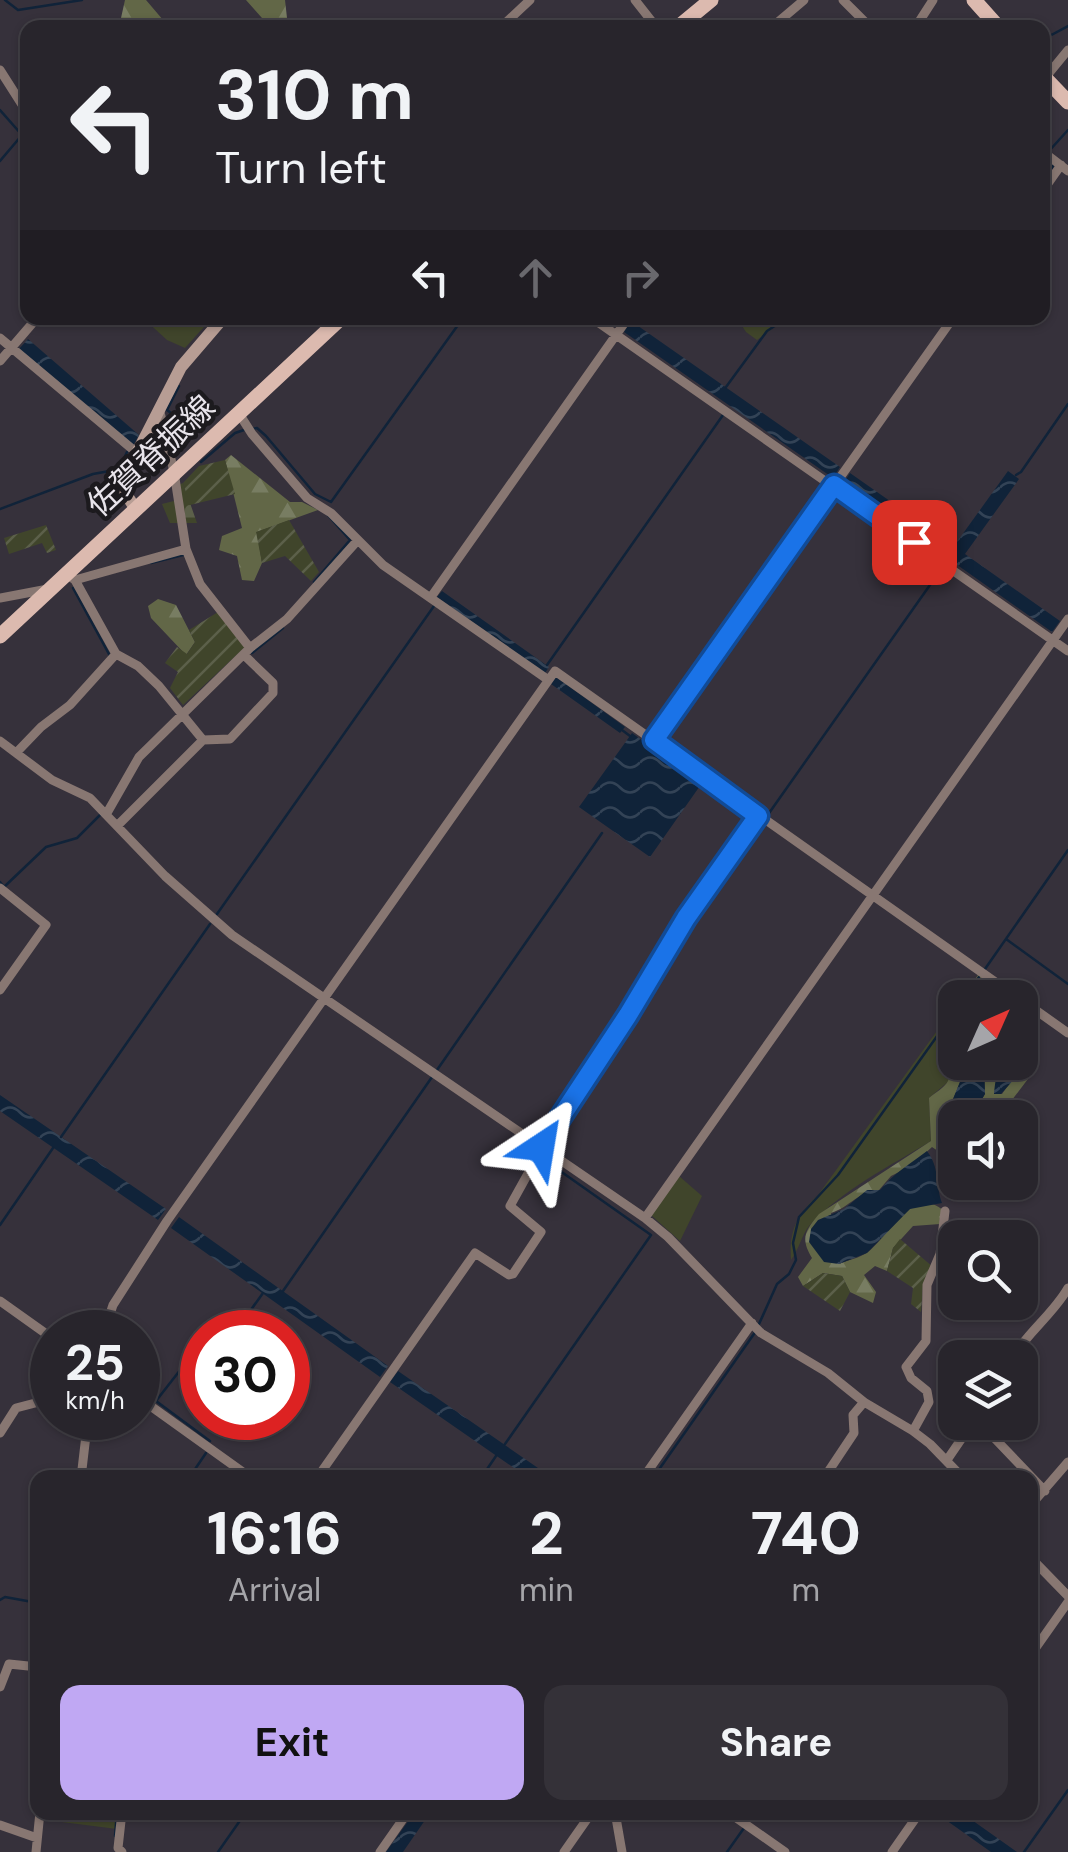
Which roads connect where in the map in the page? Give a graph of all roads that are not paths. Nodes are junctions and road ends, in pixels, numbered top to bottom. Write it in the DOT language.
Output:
graph roads {
  1 [pos="530,0"];
  2 [pos="710,0"];
  3 [pos="804,0"];
  4 [pos="843,0"];
  5 [pos="974,0"];
  6 [pos="509,20"];
  7 [pos="686,20"];
  8 [pos="780,20"];
  9 [pos="863,20"];
  10 [pos="992,20"];
  11 [pos="1068,50"];
  12 [pos="0,70"];
  13 [pos="1050,70"];
  14 [pos="1050,82"];
  15 [pos="20,101"];
  16 [pos="1068,102"];
  17 [pos="31,325"];
  18 [pos="218,325"];
  19 [pos="334,325"];
  20 [pos="623,325"];
  21 [pos="948,325"];
  22 [pos="0,338"];
  23 [pos="12,348"];
  24 [pos="0,361"];
  25 [pos="160,412"];
  26 [pos="241,417"];
  27 [pos="134,462"];
  28 [pos="174,472"];
  29 [pos="838,479"];
  30 [pos="135,508"];
  31 [pos="358,540"];
  32 [pos="186,548"];
  33 [pos="70,577"];
  34 [pos="48,590"];
  35 [pos="430,597"];
  36 [pos="0,598"];
  37 [pos="1061,629"];
  38 [pos="0,636"];
  39 [pos="1068,651"];
  40 [pos="247,652"];
  41 [pos="116,654"];
  42 [pos="550,677"];
  43 [pos="182,713"];
  44 [pos="203,740"];
  45 [pos="654,740"];
  46 [pos="3,742"];
  47 [pos="16,753"];
  48 [pos="106,813"];
  49 [pos="762,818"];
  50 [pos="118,826"];
  51 [pos="0,888"];
  52 [pos="873,895"];
  53 [pos="993,980"];
  54 [pos="0,990"];
  55 [pos="323,996"];
  56 [pos="1038,1012"];
  57 [pos="1068,1033"];
  58 [pos="545,1150"];
  59 [pos="945,1211"];
  60 [pos="645,1218"];
  61 [pos="1068,1288"];
  62 [pos="0,1301"];
  63 [pos="112,1310"];
  64 [pos="30,1322"];
  65 [pos="752,1323"];
  66 [pos="1023,1340"];
  67 [pos="864,1402"];
  68 [pos="30,1404"];
  69 [pos="160,1414"];
  70 [pos="913,1432"];
  71 [pos="0,1433"];
  72 [pos="85,1440"];
  73 [pos="962,1440"];
  74 [pos="994,1440"];
  75 [pos="947,1460"];
  76 [pos="1068,1462"];
  77 [pos="82,1470"];
  78 [pos="240,1470"];
  79 [pos="324,1470"];
  80 [pos="649,1470"];
  81 [pos="829,1470"];
  82 [pos="956,1470"];
  83 [pos="1025,1470"];
  84 [pos="1038,1483"];
  85 [pos="1045,1490"];
  86 [pos="1038,1497"];
  87 [pos="1038,1566"];
  88 [pos="1068,1599"];
  89 [pos="1038,1644"];
  90 [pos="30,1666"];
  91 [pos="0,1688"];
  92 [pos="39,1820"];
  93 [pos="121,1820"];
  94 [pos="402,1820"];
  95 [pos="586,1820"];
  96 [pos="616,1820"];
  97 [pos="739,1820"];
  98 [pos="914,1820"];
  99 [pos="0,1825"];
  100 [pos="38,1838"];
  101 [pos="36,1852"];
  102 [pos="122,1852"];
  103 [pos="380,1852"];
  104 [pos="564,1852"];
  105 [pos="622,1852"];
  106 [pos="784,1852"];
  107 [pos="892,1852"];
  1 -- 6 [label="street"];
  2 -- 7 [label="main road"];
  3 -- 8 [label="street"];
  4 -- 9 [label="street"];
  5 -- 10 [label="main road"];
  11 -- 13 [label="street"];
  12 -- 15 [label="street"];
  14 -- 16 [label="main road"];
  17 -- 23 [label="street"];
  18 -- 25 [label="street"];
  19 -- 26 [label="main road, 佐賀脊振線"];
  20 -- 29 [label="street"];
  20 -- 35 [label="street"];
  21 -- 29 [label="street"];
  22 -- 23 [label="street"];
  23 -- 24 [label="street"];
  23 -- 27 [label="street"];
  25 -- 27 [label="street"];
  25 -- 28 [label="street"];
  26 -- 28 [label="main road, 佐賀脊振線"];
  26 -- 31 [label="street"];
  27 -- 30 [label="street"];
  28 -- 30 [label="main road, 佐賀脊振線"];
  28 -- 32 [label="street"];
  29 -- 37 [label="street"];
  29 -- 45 [label="street"];
  30 -- 33 [label="main road, 佐賀脊振線"];
  31 -- 35 [label="street"];
  31 -- 40 [label="street"];
  32 -- 33 [label="street"];
  32 -- 40 [label="street"];
  33 -- 34 [label="main road, 佐賀脊振線"];
  33 -- 41 [label="street"];
  34 -- 36 [label="street"];
  34 -- 38 [label="main road, 佐賀脊振線"];
  35 -- 42 [label="street"];
  37 -- 39 [label="street"];
  37 -- 52 [label="street"];
  40 -- 43 [label="street"];
  40 -- 44 [label="street"];
  41 -- 43 [label="street"];
  41 -- 47 [label="street"];
  42 -- 45 [label="street"];
  42 -- 55 [label="street"];
  43 -- 44 [label="street"];
  43 -- 48 [label="street"];
  44 -- 50 [label="street"];
  45 -- 49 [label="street"];
  46 -- 47 [label="street"];
  47 -- 48 [label="street"];
  48 -- 50 [label="street"];
  49 -- 52 [label="street"];
  49 -- 58 [label="street"];
  50 -- 55 [label="street"];
  51 -- 54 [label="street"];
  52 -- 53 [label="street"];
  52 -- 60 [label="street"];
  55 -- 58 [label="street"];
  55 -- 63 [label="street"];
  56 -- 57 [label="street"];
  58 -- 60 [label="street"];
  58 -- 79 [label="street"];
  59 -- 70 [label="street"];
  60 -- 65 [label="street"];
  61 -- 66 [label="street"];
  62 -- 64 [label="street"];
  65 -- 67 [label="street"];
  65 -- 80 [label="street"];
  67 -- 70 [label="street"];
  67 -- 81 [label="street"];
  68 -- 71 [label="street"];
  69 -- 78 [label="street"];
  70 -- 75 [label="street"];
  72 -- 77 [label="street"];
  73 -- 75 [label="street"];
  74 -- 83 [label="street"];
  75 -- 82 [label="street"];
  76 -- 85 [label="street"];
  84 -- 85 [label="street"];
  85 -- 86 [label="street"];
  87 -- 88 [label="street"];
  88 -- 89 [label="street"];
  90 -- 91 [label="street"];
  92 -- 100 [label="street"];
  93 -- 102 [label="street"];
  94 -- 103 [label="street"];
  95 -- 104 [label="street"];
  96 -- 105 [label="street"];
  97 -- 106 [label="street"];
  98 -- 107 [label="street"];
  99 -- 100 [label="street"];
  100 -- 101 [label="street"];
}
